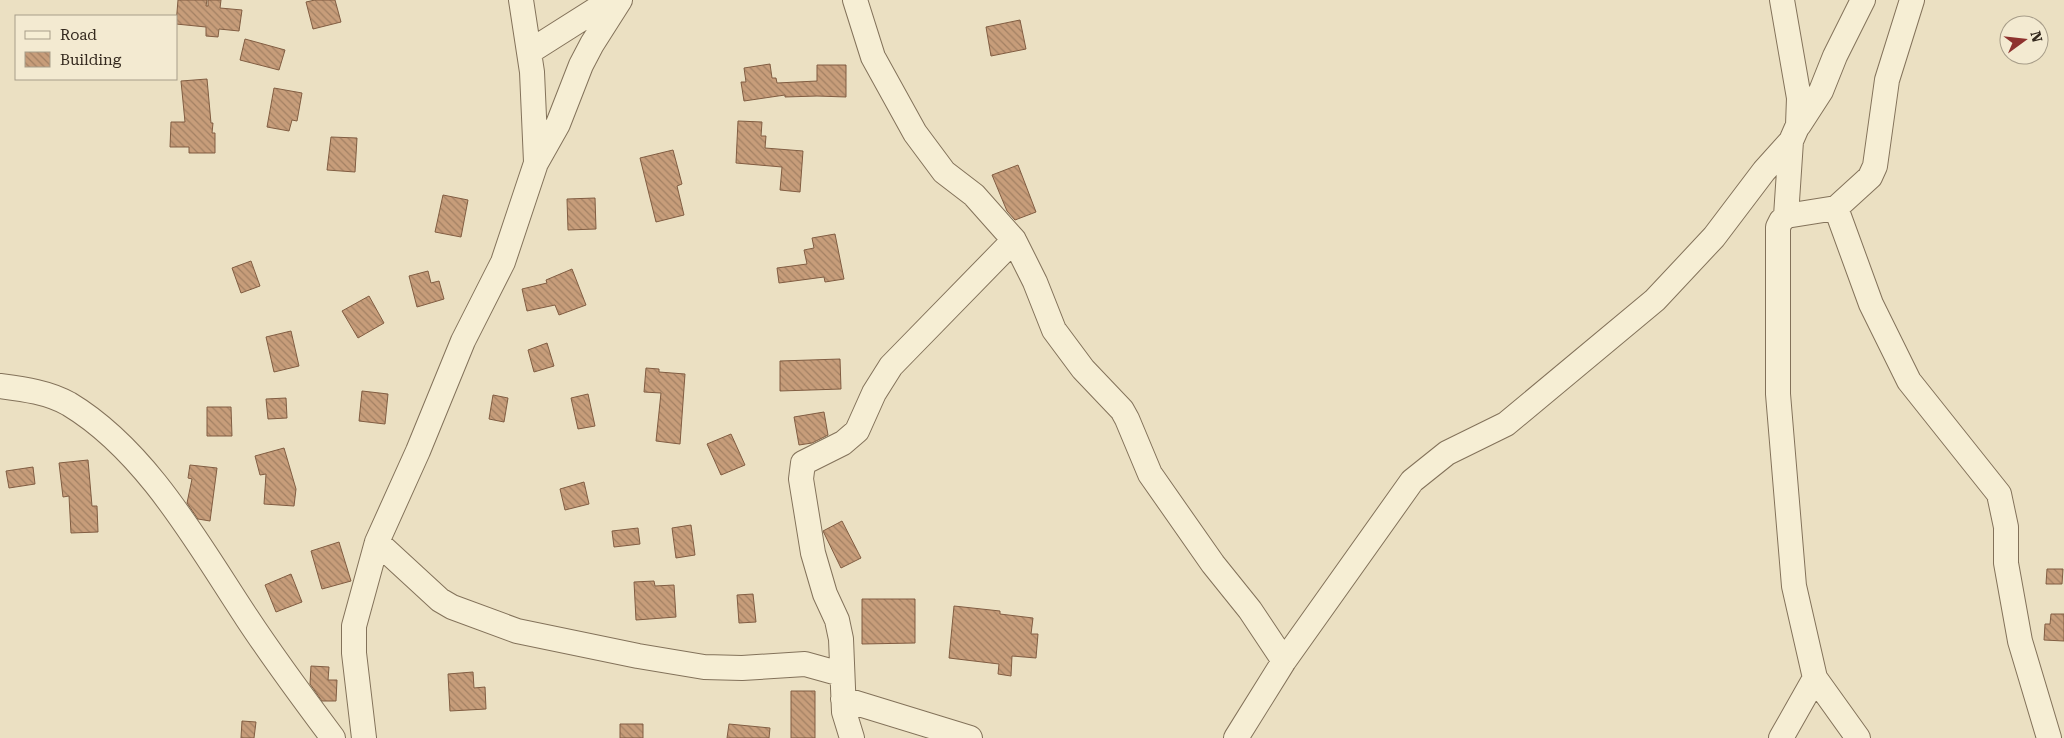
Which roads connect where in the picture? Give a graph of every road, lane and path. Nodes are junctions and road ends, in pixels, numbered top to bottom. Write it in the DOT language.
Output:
graph roads {
  1 [pos="521,0"];
  2 [pos="855,0"];
  3 [pos="1782,0"];
  4 [pos="1863,0"];
  5 [pos="1912,0"];
  6 [pos="609,2"];
  7 [pos="529,52"];
  8 [pos="534,104"];
  9 [pos="558,124"];
  10 [pos="1795,133"];
  11 [pos="536,163"];
  12 [pos="1836,208"];
  13 [pos="1786,216"];
  14 [pos="1014,240"];
  15 [pos="0,386"];
  16 [pos="377,542"];
  17 [pos="1284,661"];
  18 [pos="841,674"];
  19 [pos="1815,678"];
  20 [pos="843,700"];
  21 [pos="333,738"];
  22 [pos="364,738"];
  23 [pos="852,738"];
  24 [pos="970,738"];
  25 [pos="1236,738"];
  26 [pos="1781,738"];
  27 [pos="1858,738"];
  28 [pos="2049,738"];
  1 -- 7 [label="street"];
  2 -- 14 [label="street"];
  3 -- 10 [label="street"];
  4 -- 10 [label="street"];
  5 -- 12 [label="street"];
  6 -- 7 [label="street"];
  6 -- 9 [label="street"];
  7 -- 8 [label="street"];
  8 -- 9 [label="street"];
  8 -- 11 [label="street"];
  9 -- 11 [label="street"];
  10 -- 13 [label="street"];
  10 -- 17 [label="street"];
  11 -- 16 [label="street"];
  12 -- 13 [label="street"];
  12 -- 28 [label="street"];
  13 -- 19 [label="street"];
  14 -- 17 [label="street"];
  14 -- 18 [label="street"];
  15 -- 21 [label="street"];
  16 -- 18 [label="street"];
  16 -- 22 [label="street"];
  17 -- 25 [label="street"];
  18 -- 20 [label="street"];
  19 -- 26 [label="street"];
  19 -- 27 [label="street"];
  20 -- 23 [label="street"];
  20 -- 24 [label="street"];
}
